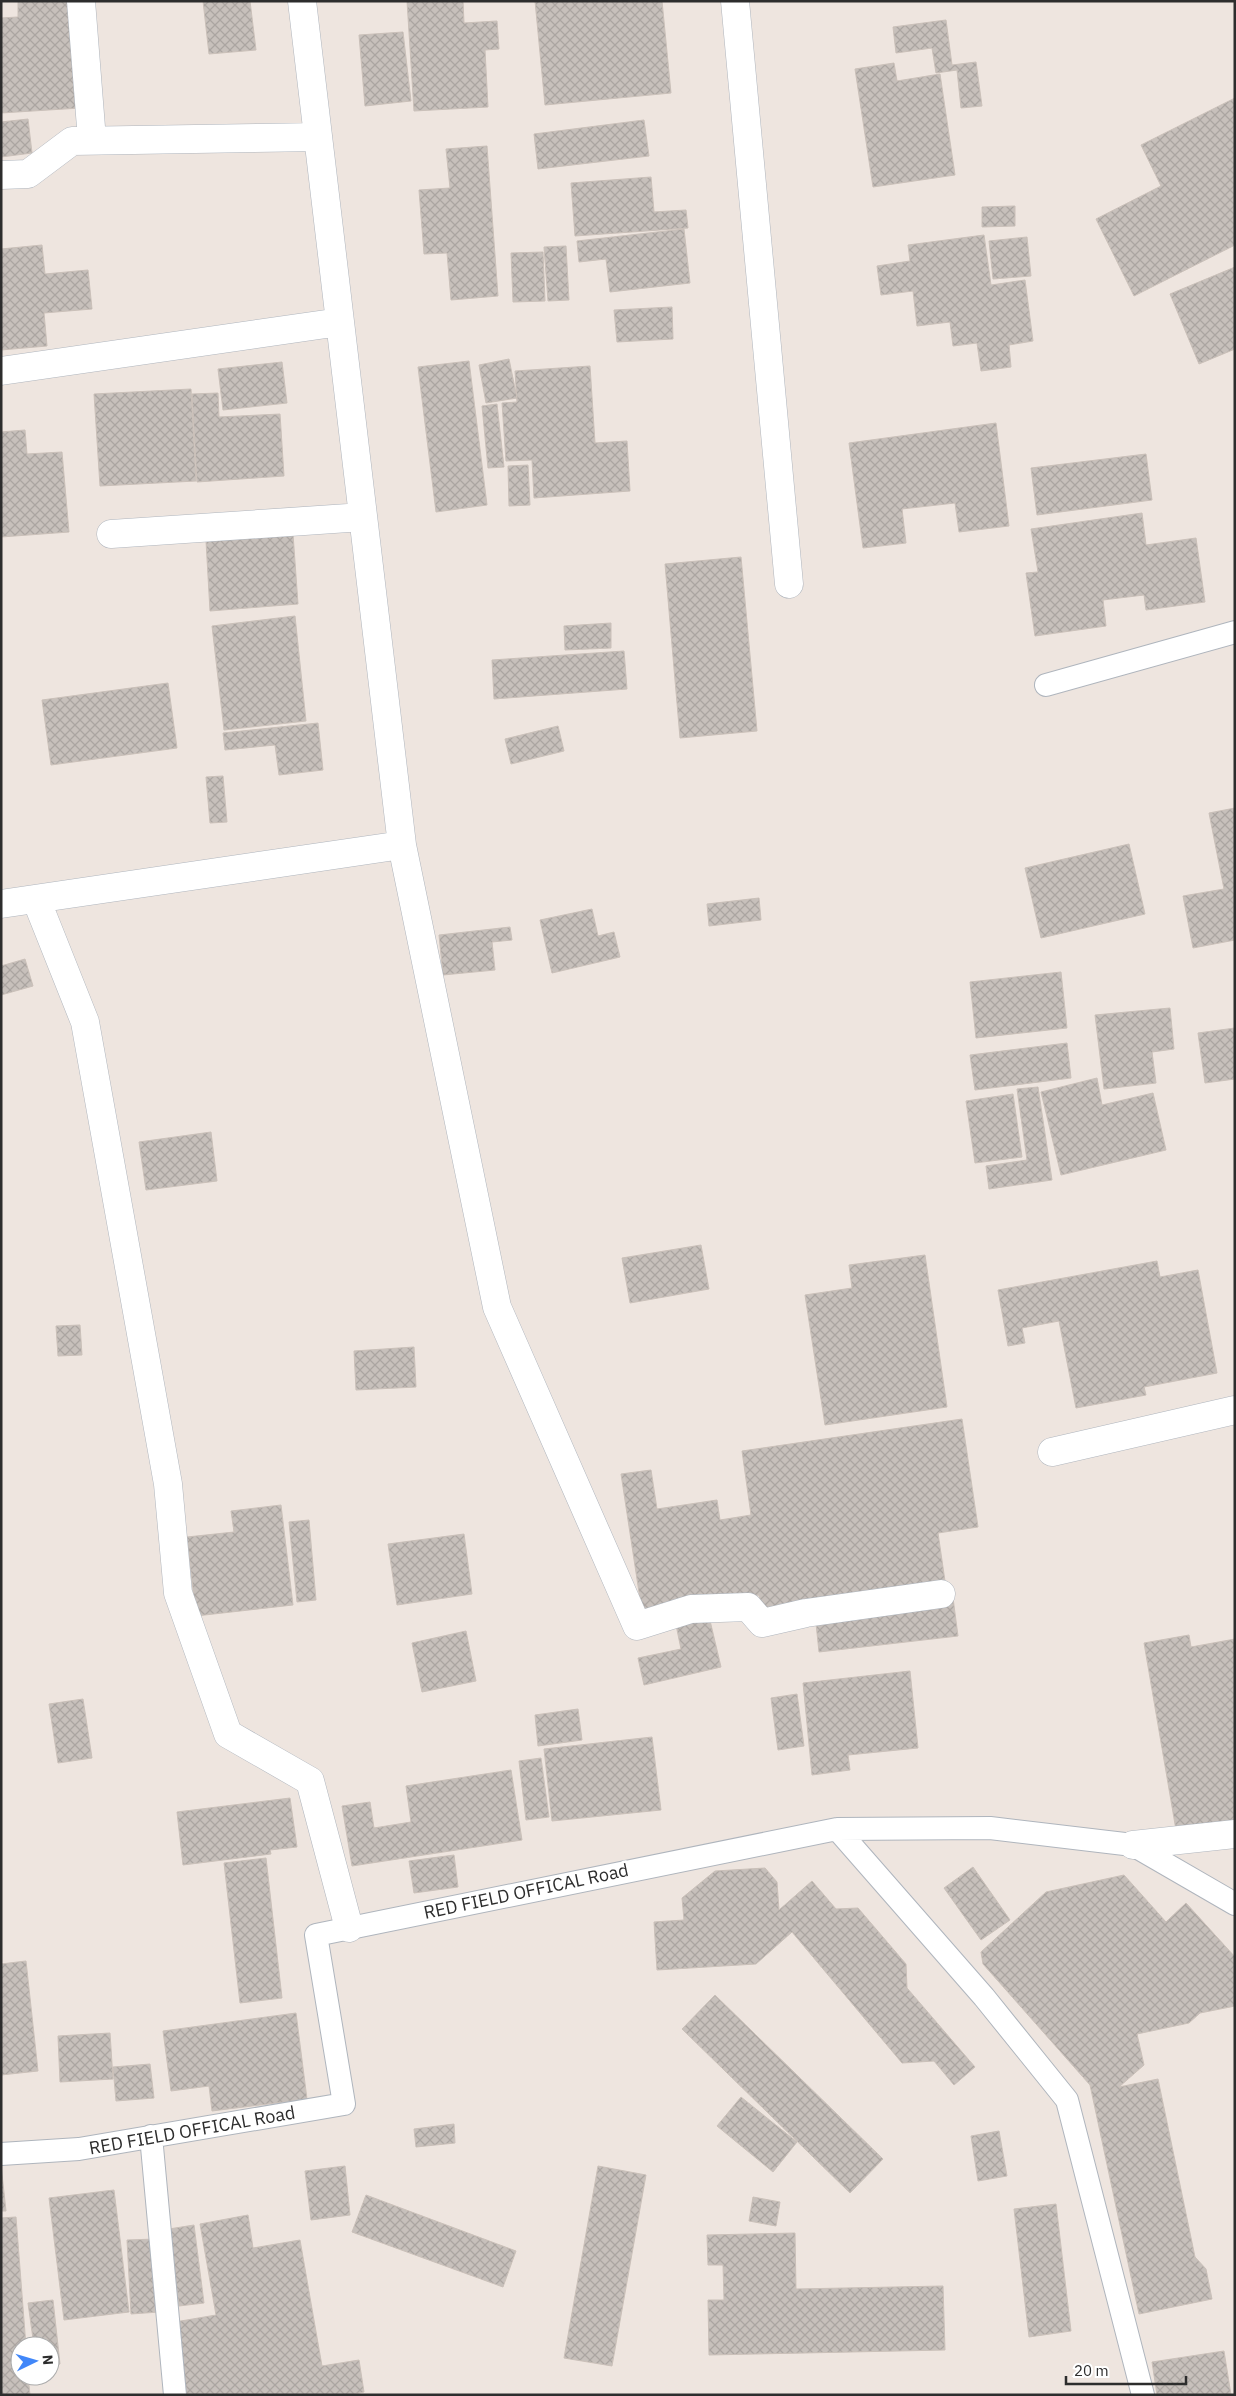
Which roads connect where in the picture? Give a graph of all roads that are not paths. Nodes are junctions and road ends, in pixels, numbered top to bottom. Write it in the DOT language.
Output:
graph roads {
  1 [pos="81,1"];
  2 [pos="302,1"];
  3 [pos="735,1"];
  4 [pos="318,137"];
  5 [pos="92,140"];
  6 [pos="1,175"];
  7 [pos="340,322"];
  8 [pos="1,371"];
  9 [pos="363,517"];
  10 [pos="111,534"];
  11 [pos="789,584"];
  12 [pos="1235,632"];
  13 [pos="1046,685"];
  14 [pos="402,844"];
  15 [pos="36,899"];
  16 [pos="1,904"];
  17 [pos="1235,1410"];
  18 [pos="1052,1452"];
  19 [pos="941,1594"];
  20 [pos="837,1828"];
  21 [pos="1235,1834"];
  22 [pos="1133,1845"];
  23 [pos="1235,1904"];
  24 [pos="349,1928"];
  25 [pos="151,2136"];
  26 [pos="1,2154"];
  27 [pos="175,2395"];
  28 [pos="1143,2395"];
  1 -- 5 [label="street"];
  2 -- 4 [label="street"];
  3 -- 11 [label="street"];
  4 -- 5 [label="street"];
  4 -- 7 [label="street"];
  5 -- 6 [label="street"];
  7 -- 8 [label="street"];
  7 -- 9 [label="street"];
  9 -- 10 [label="street"];
  9 -- 14 [label="street"];
  12 -- 13 [label="lane"];
  14 -- 15 [label="street"];
  14 -- 19 [label="street"];
  15 -- 16 [label="street"];
  15 -- 24 [label="street"];
  17 -- 18 [label="street"];
  20 -- 22 [label="lane, RED FIELD OFFICAL Road"];
  20 -- 24 [label="lane, RED FIELD OFFICAL Road"];
  20 -- 28 [label="lane"];
  21 -- 22 [label="street"];
  22 -- 23 [label="lane, RED FIELD OFFICAL Road"];
  24 -- 25 [label="lane, RED FIELD OFFICAL Road"];
  25 -- 26 [label="lane, RED FIELD OFFICAL Road"];
  25 -- 27 [label="lane"];
}
